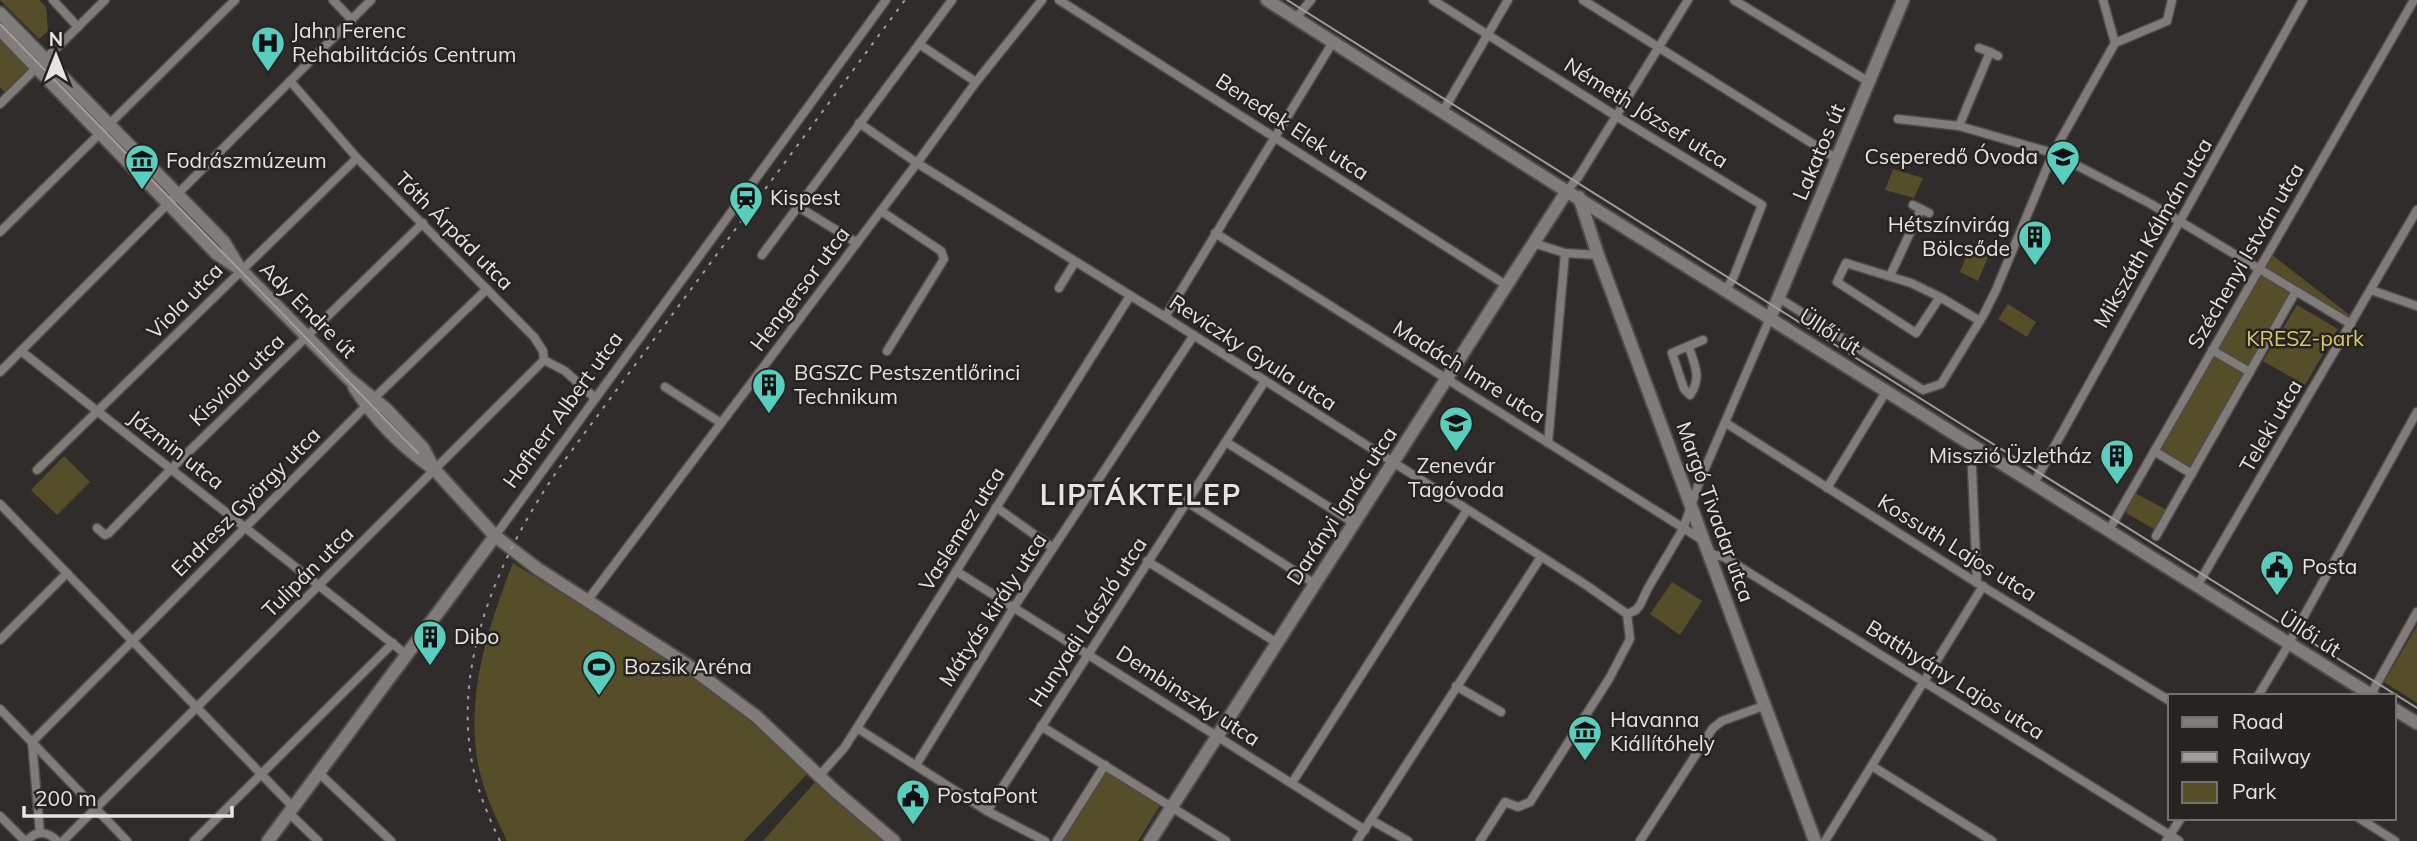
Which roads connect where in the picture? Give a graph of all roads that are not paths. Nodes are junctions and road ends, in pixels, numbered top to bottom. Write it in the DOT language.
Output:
graph roads {
  1 [pos="53,0"];
  2 [pos="105,0"];
  3 [pos="235,0"];
  4 [pos="333,0"];
  5 [pos="371,0"];
  6 [pos="886,0"];
  7 [pos="952,0"];
  8 [pos="1042,0"];
  9 [pos="1059,0"];
  10 [pos="1267,0"];
  11 [pos="1311,0"];
  12 [pos="1433,0"];
  13 [pos="1508,0"];
  14 [pos="1583,0"];
  15 [pos="1688,0"];
  16 [pos="1734,0"];
  17 [pos="1903,0"];
  18 [pos="2103,0"];
  19 [pos="2172,0"];
  20 [pos="2304,0"];
  21 [pos="2414,0"];
  22 [pos="0,13"];
  23 [pos="1296,18"];
  24 [pos="352,20"];
  25 [pos="78,27"];
  26 [pos="0,30"];
  27 [pos="1487,35"];
  28 [pos="1333,42"];
  29 [pos="2115,43"];
  30 [pos="919,44"];
  31 [pos="1979,48"];
  32 [pos="1658,49"];
  33 [pos="41,64"];
  34 [pos="291,82"];
  35 [pos="976,82"];
  36 [pos="1869,82"];
  37 [pos="2,100"];
  38 [pos="1443,111"];
  39 [pos="1616,116"];
  40 [pos="1898,119"];
  41 [pos="859,123"];
  42 [pos="1959,126"];
  43 [pos="104,129"];
  44 [pos="1275,137"];
  45 [pos="2053,153"];
  46 [pos="357,158"];
  47 [pos="1837,159"];
  48 [pos="917,163"];
  49 [pos="1573,194"];
  50 [pos="173,200"];
  51 [pos="797,206"];
  52 [pos="1595,207"];
  53 [pos="1921,209"];
  54 [pos="2417,210"];
  55 [pos="881,211"];
  56 [pos="1586,218"];
  57 [pos="2180,222"];
  58 [pos="423,223"];
  59 [pos="0,232"];
  60 [pos="1215,233"];
  61 [pos="857,243"];
  62 [pos="1533,243"];
  63 [pos="1565,253"];
  64 [pos="762,256"];
  65 [pos="1598,256"];
  66 [pos="1075,262"];
  67 [pos="2258,269"];
  68 [pos="241,270"];
  69 [pos="1890,276"];
  70 [pos="1506,285"];
  71 [pos="1059,288"];
  72 [pos="487,289"];
  73 [pos="1726,290"];
  74 [pos="2371,290"];
  75 [pos="2295,291"];
  76 [pos="1130,296"];
  77 [pos="1940,297"];
  78 [pos="1779,298"];
  79 [pos="2417,306"];
  80 [pos="1165,317"];
  81 [pos="1770,318"];
  82 [pos="1980,321"];
  83 [pos="2351,324"];
  84 [pos="1194,335"];
  85 [pos="307,337"];
  86 [pos="1703,340"];
  87 [pos="1689,347"];
  88 [pos="2212,350"];
  89 [pos="21,351"];
  90 [pos="887,351"];
  91 [pos="544,360"];
  92 [pos="0,372"];
  93 [pos="2250,372"];
  94 [pos="1446,379"];
  95 [pos="1265,381"];
  96 [pos="665,387"];
  97 [pos="1887,390"];
  98 [pos="595,398"];
  99 [pos="371,402"];
  100 [pos="98,411"];
  101 [pos="2417,412"];
  102 [pos="721,423"];
  103 [pos="1726,423"];
  104 [pos="1226,442"];
  105 [pos="1548,443"];
  106 [pos="1971,445"];
  107 [pos="2154,451"];
  108 [pos="1393,463"];
  109 [pos="172,468"];
  110 [pos="434,469"];
  111 [pos="37,470"];
  112 [pos="2192,474"];
  113 [pos="2034,483"];
  114 [pos="1827,488"];
  115 [pos="1187,502"];
  116 [pos="1692,505"];
  117 [pos="1,507"];
  118 [pos="996,507"];
  119 [pos="1467,510"];
  120 [pos="1354,523"];
  121 [pos="245,527"];
  122 [pos="97,528"];
  123 [pos="1683,529"];
  124 [pos="2109,530"];
  125 [pos="495,536"];
  126 [pos="2156,536"];
  127 [pos="1705,541"];
  128 [pos="1053,548"];
  129 [pos="1710,554"];
  130 [pos="1541,557"];
  131 [pos="1147,561"];
  132 [pos="956,571"];
  133 [pos="66,573"];
  134 [pos="1315,584"];
  135 [pos="1980,584"];
  136 [pos="319,586"];
  137 [pos="2197,586"];
  138 [pos="587,601"];
  139 [pos="1014,607"];
  140 [pos="2417,612"];
  141 [pos="1627,614"];
  142 [pos="0,640"];
  143 [pos="133,640"];
  144 [pos="393,643"];
  145 [pos="1277,643"];
  146 [pos="2289,643"];
  147 [pos="1088,653"];
  148 [pos="407,654"];
  149 [pos="1925,681"];
  150 [pos="1456,686"];
  151 [pos="2259,694"];
  152 [pos="2370,694"];
  153 [pos="2373,694"];
  154 [pos="2168,700"];
  155 [pos="1766,705"];
  156 [pos="197,708"];
  157 [pos="0,709"];
  158 [pos="2396,710"];
  159 [pos="1501,712"];
  160 [pos="2417,723"];
  161 [pos="1041,726"];
  162 [pos="857,728"];
  163 [pos="1218,736"];
  164 [pos="32,742"];
  165 [pos="916,765"];
  166 [pos="1105,765"];
  167 [pos="1872,766"];
  168 [pos="319,773"];
  169 [pos="261,774"];
  170 [pos="819,776"];
  171 [pos="1292,783"];
  172 [pos="94,807"];
  173 [pos="1172,807"];
  174 [pos="291,810"];
  175 [pos="987,811"];
  176 [pos="0,817"];
  177 [pos="1371,820"];
  178 [pos="2180,820"];
  179 [pos="2362,820"];
  180 [pos="1365,830"];
  181 [pos="40,833"];
  182 [pos="2168,838"];
  183 [pos="26,841"];
  184 [pos="57,841"];
  185 [pos="62,841"];
  186 [pos="127,841"];
  187 [pos="194,841"];
  188 [pos="268,841"];
  189 [pos="318,841"];
  190 [pos="391,841"];
  191 [pos="894,841"];
  192 [pos="1045,841"];
  193 [pos="1057,841"];
  194 [pos="1150,841"];
  195 [pos="1226,841"];
  196 [pos="1357,841"];
  197 [pos="1408,841"];
  198 [pos="1480,841"];
  199 [pos="1640,841"];
  200 [pos="1815,841"];
  201 [pos="1825,841"];
  202 [pos="1992,841"];
  203 [pos="2179,841"];
  204 [pos="2395,841"];
  1 -- 25 [label="street"];
  2 -- 25 [label="street"];
  3 -- 43 [label="street"];
  4 -- 24 [label="street"];
  5 -- 24 [label="street"];
  6 -- 98 [label="street, Hofherr Albert utca"];
  7 -- 30 [label="street"];
  8 -- 35 [label="street, Hengersor utca"];
  9 -- 44 [label="street, Benedek Elek utca"];
  10 -- 23 [label="street, Üllői út"];
  11 -- 23 [label="street"];
  12 -- 27 [label="street, Németh József utca"];
  13 -- 27 [label="street"];
  14 -- 32 [label="street"];
  15 -- 32 [label="street"];
  16 -- 36 [label="street"];
  17 -- 36 [label="street, Lakatos út"];
  18 -- 29 [label="street"];
  19 -- 29 [label="street"];
  20 -- 57 [label="street, Mikszáth Kálmán utca"];
  21 -- 67 [label="street, Széchenyi István utca"];
  22 -- 33 [label="street, Ady Endre út"];
  23 -- 28 [label="street, Üllői út"];
  24 -- 34 [label="street"];
  25 -- 33 [label="street"];
  26 -- 33 [label="street, Ady Endre út"];
  27 -- 38 [label="street"];
  27 -- 39 [label="street, Németh József utca"];
  28 -- 38 [label="street, Üllői út"];
  28 -- 44 [label="street"];
  29 -- 45 [label="street"];
  30 -- 35 [label="street"];
  30 -- 41 [label="street"];
  31 -- 42 [label="street"];
  32 -- 39 [label="street"];
  32 -- 47 [label="street"];
  33 -- 37 [label="street"];
  33 -- 43 [label="street, Ady Endre út"];
  34 -- 46 [label="street, Tóth Árpád utca"];
  34 -- 50 [label="street"];
  35 -- 48 [label="street, Hengersor utca"];
  36 -- 47 [label="street, Lakatos út"];
  38 -- 49 [label="street, Üllői út"];
  39 -- 49 [label="street"];
  39 -- 73 [label="street, Németh József utca"];
  40 -- 42 [label="street"];
  41 -- 48 [label="street, Reviczky Gyula utca"];
  41 -- 51 [label="street"];
  42 -- 45 [label="street"];
  43 -- 50 [label="street, Ady Endre út"];
  43 -- 59 [label="street"];
  44 -- 60 [label="street"];
  44 -- 70 [label="street, Benedek Elek utca"];
  45 -- 57 [label="street"];
  45 -- 82 [label="street"];
  46 -- 58 [label="street, Tóth Árpád utca"];
  46 -- 68 [label="street, Viola utca"];
  47 -- 78 [label="street, Lakatos út"];
  48 -- 55 [label="street, Hengersor utca"];
  48 -- 66 [label="street, Reviczky Gyula utca"];
  49 -- 52 [label="street, Üllői út"];
  49 -- 56 [label="street, Margó Tivadar utca"];
  49 -- 62 [label="street, Darányi Ignác utca"];
  50 -- 68 [label="street, Ady Endre út"];
  50 -- 89 [label="street"];
  51 -- 61 [label="street"];
  51 -- 64 [label="street"];
  52 -- 56 [label="street"];
  52 -- 73 [label="street, Üllői út"];
  53 -- 69 [label="street"];
  54 -- 74 [label="street, Teleki utca"];
  55 -- 61 [label="street, Hengersor utca"];
  55 -- 90 [label="street"];
  56 -- 65 [label="street, Margó Tivadar utca"];
  57 -- 67 [label="street"];
  57 -- 113 [label="street, Mikszáth Kálmán utca"];
  58 -- 72 [label="street, Tóth Árpád utca"];
  58 -- 85 [label="street, Kisviola utca"];
  60 -- 80 [label="street"];
  60 -- 94 [label="street, Madách Imre utca"];
  61 -- 102 [label="street, Hengersor utca"];
  62 -- 63 [label="street"];
  62 -- 70 [label="street, Darányi Ignác utca"];
  63 -- 65 [label="street"];
  63 -- 105 [label="street"];
  65 -- 116 [label="street, Margó Tivadar utca"];
  66 -- 71 [label="street"];
  66 -- 76 [label="street, Reviczky Gyula utca"];
  67 -- 75 [label="street"];
  67 -- 88 [label="street, Széchenyi István utca"];
  68 -- 85 [label="street, Ady Endre út"];
  68 -- 100 [label="street, Viola utca"];
  69 -- 77 [label="street"];
  69 -- 77 [label="street"];
  70 -- 94 [label="street, Darányi Ignác utca"];
  72 -- 91 [label="street, Tóth Árpád utca"];
  72 -- 99 [label="street, Endresz György utca"];
  73 -- 81 [label="street, Üllői út"];
  74 -- 79 [label="street"];
  74 -- 83 [label="street, Teleki utca"];
  75 -- 83 [label="street"];
  75 -- 93 [label="street"];
  76 -- 80 [label="street, Reviczky Gyula utca"];
  76 -- 118 [label="street, Vaslemez utca"];
  77 -- 82 [label="street"];
  78 -- 81 [label="street, Lakatos út"];
  78 -- 82 [label="street"];
  80 -- 84 [label="street, Reviczky Gyula utca"];
  81 -- 97 [label="street, Üllői út"];
  81 -- 103 [label="street"];
  83 -- 137 [label="street, Teleki utca"];
  84 -- 95 [label="street, Reviczky Gyula utca"];
  84 -- 128 [label="street, Mátyás király utca"];
  85 -- 99 [label="street, Ady Endre út"];
  85 -- 109 [label="street, Kisviola utca"];
  86 -- 87 [label="street"];
  87 -- 87 [label="street"];
  88 -- 93 [label="street"];
  88 -- 107 [label="street, Széchenyi István utca"];
  89 -- 92 [label="street"];
  89 -- 100 [label="street, Jázmin utca"];
  91 -- 98 [label="street, Tóth Árpád utca"];
  91 -- 110 [label="street, Tulipán utca"];
  93 -- 112 [label="street"];
  94 -- 105 [label="street, Madách Imre utca"];
  94 -- 108 [label="street, Darányi Ignác utca"];
  95 -- 104 [label="street, Hunyadi László utca"];
  95 -- 108 [label="street, Reviczky Gyula utca"];
  96 -- 102 [label="street"];
  97 -- 106 [label="street, Üllői út"];
  97 -- 114 [label="street"];
  98 -- 125 [label="street, Hofherr Albert utca"];
  99 -- 110 [label="street, Ady Endre út"];
  99 -- 121 [label="street, Endresz György utca"];
  100 -- 109 [label="street, Jázmin utca"];
  100 -- 111 [label="street, Viola utca"];
  101 -- 146 [label="street"];
  102 -- 138 [label="street, Hengersor utca"];
  103 -- 114 [label="street, Kossuth Lajos utca"];
  103 -- 116 [label="street"];
  104 -- 115 [label="street, Hunyadi László utca"];
  104 -- 120 [label="street"];
  105 -- 123 [label="street, Madách Imre utca"];
  106 -- 113 [label="street, Üllői út"];
  106 -- 135 [label="street"];
  107 -- 112 [label="street"];
  107 -- 124 [label="street, Széchenyi István utca"];
  108 -- 119 [label="street, Reviczky Gyula utca"];
  108 -- 120 [label="street, Darányi Ignác utca"];
  109 -- 121 [label="street, Jázmin utca"];
  109 -- 122 [label="street, Kisviola utca"];
  110 -- 125 [label="street, Ady Endre út"];
  110 -- 136 [label="street, Tulipán utca"];
  112 -- 126 [label="street"];
  113 -- 124 [label="street, Üllői út"];
  114 -- 135 [label="street, Kossuth Lajos utca"];
  115 -- 131 [label="street, Hunyadi László utca"];
  115 -- 134 [label="street"];
  116 -- 123 [label="street"];
  116 -- 127 [label="street, Margó Tivadar utca"];
  117 -- 133 [label="street"];
  118 -- 128 [label="street"];
  118 -- 132 [label="street, Vaslemez utca"];
  119 -- 130 [label="street, Reviczky Gyula utca"];
  119 -- 171 [label="street"];
  120 -- 134 [label="street, Darányi Ignác utca"];
  121 -- 136 [label="street, Jázmin utca"];
  121 -- 143 [label="street, Endresz György utca"];
  123 -- 127 [label="street, Madách Imre utca"];
  123 -- 141 [label="street"];
  124 -- 137 [label="street, Üllői út"];
  125 -- 138 [label="street, Ady Endre út"];
  125 -- 148 [label="street, Hofherr Albert utca"];
  127 -- 129 [label="street, Margó Tivadar utca"];
  128 -- 139 [label="street, Mátyás király utca"];
  129 -- 149 [label="street, Batthyány Lajos utca"];
  129 -- 155 [label="street, Margó Tivadar utca"];
  130 -- 141 [label="street, Reviczky Gyula utca"];
  130 -- 150 [label="street"];
  131 -- 145 [label="street"];
  131 -- 147 [label="street, Hunyadi László utca"];
  132 -- 139 [label="street, Dembinszky utca"];
  132 -- 162 [label="street, Vaslemez utca"];
  133 -- 142 [label="street"];
  133 -- 143 [label="street"];
  134 -- 145 [label="street, Darányi Ignác utca"];
  135 -- 149 [label="street"];
  135 -- 154 [label="street, Kossuth Lajos utca"];
  136 -- 144 [label="street, Jázmin utca"];
  136 -- 156 [label="street, Tulipán utca"];
  137 -- 146 [label="street, Üllői út"];
  138 -- 170 [label="street, Ady Endre út"];
  139 -- 147 [label="street, Dembinszky utca"];
  139 -- 165 [label="street, Mátyás király utca"];
  140 -- 153 [label="street"];
  141 -- 198 [label="street"];
  143 -- 156 [label="street"];
  143 -- 164 [label="street, Endresz György utca"];
  144 -- 148 [label="street, Jázmin utca"];
  144 -- 169 [label="street"];
  145 -- 163 [label="street, Darányi Ignác utca"];
  146 -- 151 [label="street"];
  146 -- 152 [label="street, Üllői út"];
  147 -- 161 [label="street, Hunyadi László utca"];
  147 -- 163 [label="street, Dembinszky utca"];
  148 -- 168 [label="street, Hofherr Albert utca"];
  149 -- 167 [label="street"];
  149 -- 182 [label="street, Batthyány Lajos utca"];
  150 -- 159 [label="street"];
  150 -- 177 [label="street"];
  155 -- 199 [label="street"];
  155 -- 200 [label="street, Margó Tivadar utca"];
  156 -- 169 [label="street"];
  156 -- 172 [label="street, Tulipán utca"];
  157 -- 164 [label="street"];
  158 -- 160 [label="street"];
  161 -- 166 [label="street"];
  161 -- 175 [label="street, Hunyadi László utca"];
  162 -- 165 [label="street"];
  162 -- 170 [label="street, Vaslemez utca"];
  163 -- 171 [label="street, Dembinszky utca"];
  163 -- 173 [label="street, Darányi Ignác utca"];
  164 -- 172 [label="street"];
  164 -- 181 [label="street"];
  165 -- 175 [label="street"];
  166 -- 173 [label="street"];
  166 -- 193 [label="street"];
  167 -- 201 [label="street"];
  167 -- 202 [label="street"];
  168 -- 174 [label="street, Hofherr Albert utca"];
  168 -- 190 [label="street"];
  169 -- 174 [label="street"];
  169 -- 187 [label="street"];
  170 -- 191 [label="street, Ady Endre út"];
  171 -- 180 [label="street, Dembinszky utca"];
  172 -- 185 [label="street, Tulipán utca"];
  172 -- 186 [label="street"];
  173 -- 194 [label="street, Darányi Ignác utca"];
  173 -- 195 [label="street"];
  174 -- 188 [label="street, Hofherr Albert utca"];
  174 -- 189 [label="street"];
  175 -- 192 [label="street"];
  176 -- 183 [label="street"];
  177 -- 180 [label="street"];
  177 -- 197 [label="street"];
  178 -- 182 [label="street"];
  179 -- 204 [label="street"];
  180 -- 196 [label="street"];
  181 -- 183 [label="street"];
  181 -- 184 [label="street"];
  182 -- 203 [label="street, Batthyány Lajos utca"];
}
